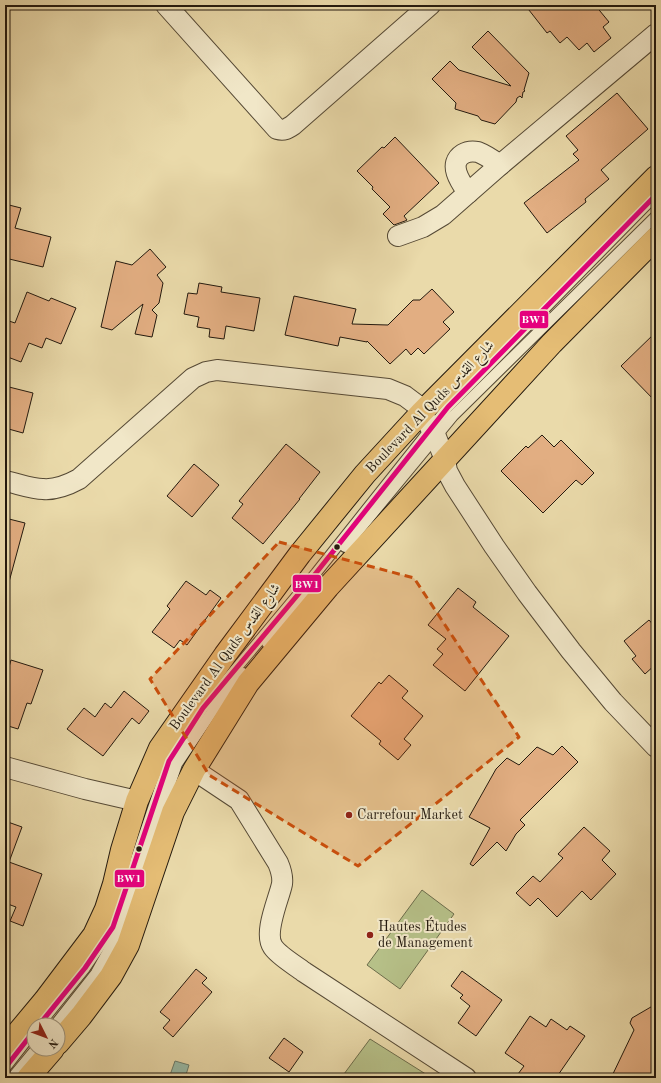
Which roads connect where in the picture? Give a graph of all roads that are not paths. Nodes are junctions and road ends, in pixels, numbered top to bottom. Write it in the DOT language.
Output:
graph roads {
  1 [pos="166,5"];
  2 [pos="430,5"];
  3 [pos="656,34"];
  4 [pos="500,165"];
  5 [pos="656,177"];
  6 [pos="468,193"];
  7 [pos="656,195"];
  8 [pos="656,216"];
  9 [pos="398,236"];
  10 [pos="656,238"];
  11 [pos="430,426"];
  12 [pos="445,460"];
  13 [pos="5,481"];
  14 [pos="656,747"];
  15 [pos="5,767"];
  16 [pos="194,770"];
  17 [pos="137,801"];
  18 [pos="45,1017"];
  19 [pos="61,1017"];
  20 [pos="66,1034"];
  21 [pos="26,1042"];
  22 [pos="5,1048"];
  23 [pos="29,1057"];
  24 [pos="46,1057"];
  25 [pos="5,1068"];
  26 [pos="12,1078"];
  27 [pos="28,1078"];
  28 [pos="466,1078"];
  1 -- 2 [label="street"];
  3 -- 4 [label="street"];
  4 -- 6 [label="street"];
  4 -- 6 [label="street"];
  5 -- 11 [label="main road, Boulevard Al Quds شارع القدس"];
  6 -- 9 [label="street"];
  7 -- 11 [label="lane"];
  8 -- 11 [label="lane"];
  10 -- 12 [label="main road"];
  11 -- 12 [label="street"];
  11 -- 13 [label="street"];
  11 -- 17 [label="main road, Boulevard Al Quds شارع القدس"];
  11 -- 18 [label="lane"];
  11 -- 19 [label="lane"];
  12 -- 14 [label="street"];
  12 -- 16 [label="main road"];
  15 -- 17 [label="street"];
  16 -- 20 [label="main road"];
  16 -- 28 [label="street"];
  17 -- 22 [label="main road, Boulevard Al Quds شارع القدس"];
  21 -- 25 [label="lane"];
  23 -- 26 [label="lane"];
  24 -- 27 [label="main road"];
}
